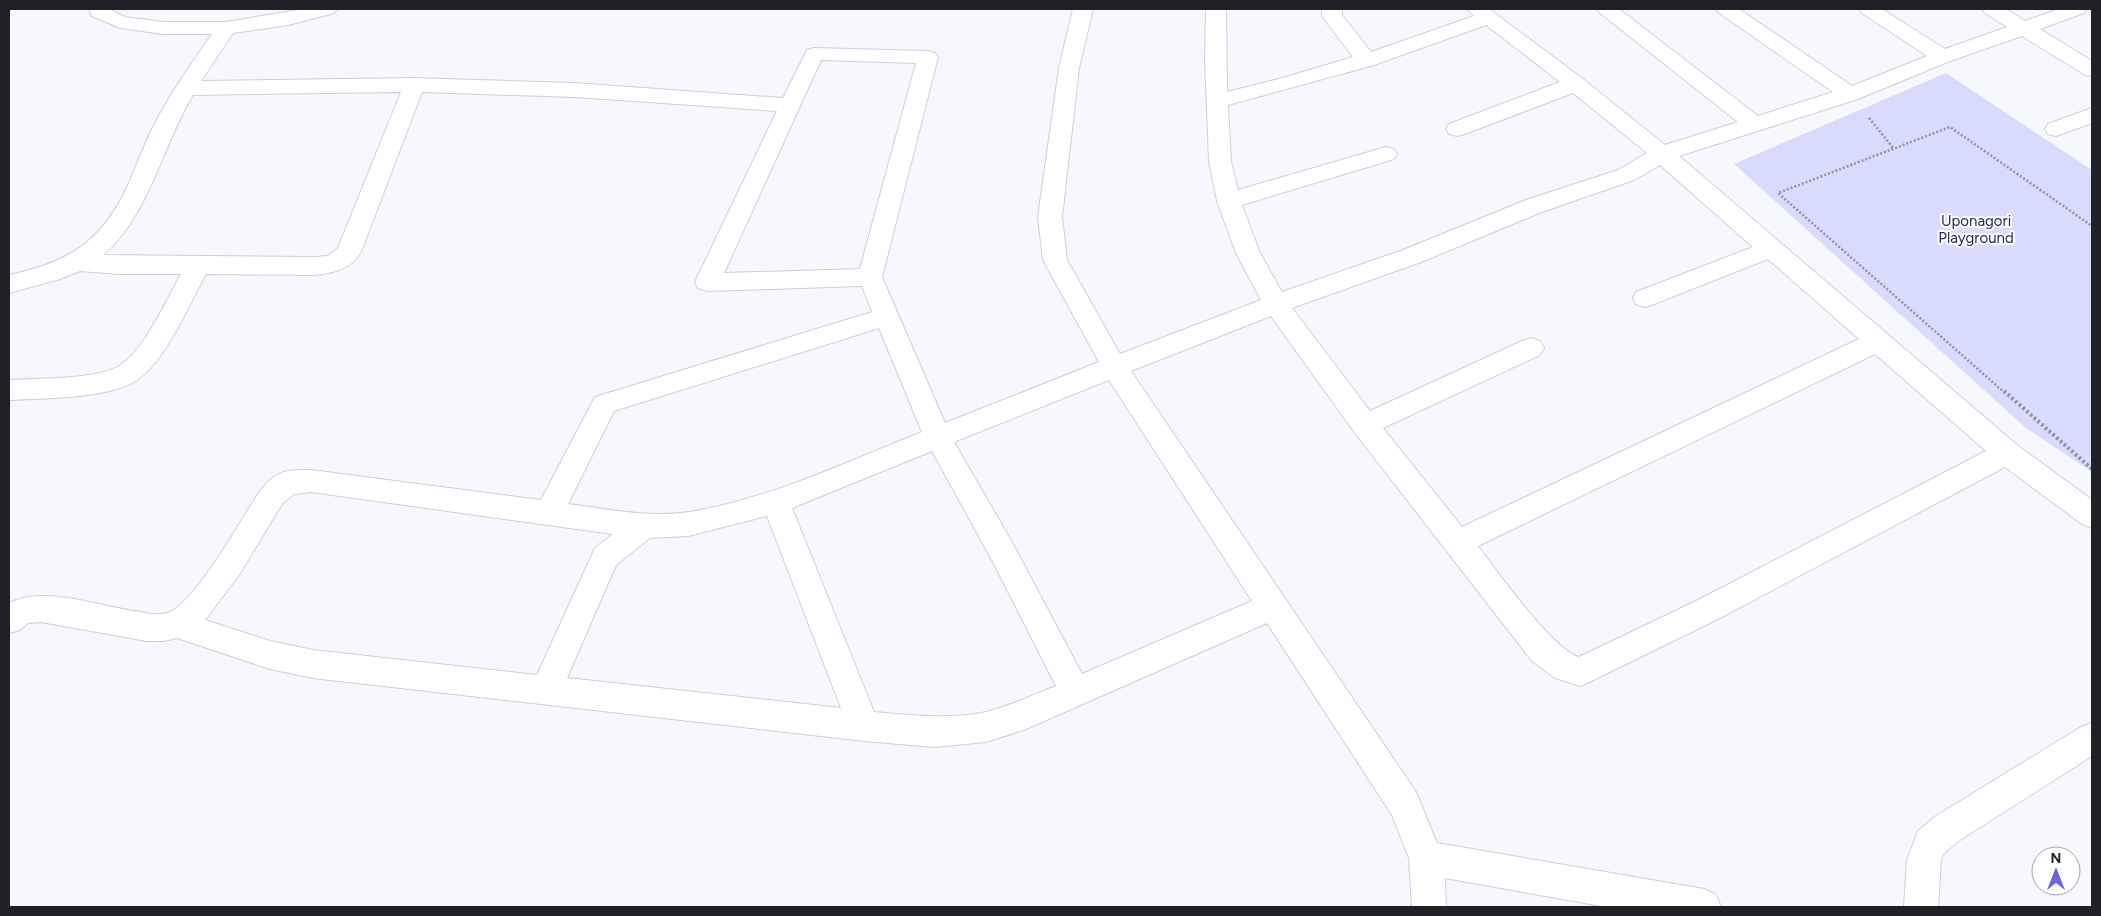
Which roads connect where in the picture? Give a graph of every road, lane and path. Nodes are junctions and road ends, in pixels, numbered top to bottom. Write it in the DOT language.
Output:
graph roads {
  1 [pos="99,9"];
  2 [pos="1083,9"];
  3 [pos="1216,9"];
  4 [pos="1332,9"];
  5 [pos="1607,9"];
  6 [pos="1726,9"];
  7 [pos="1869,9"];
  8 [pos="1992,9"];
  9 [pos="2077,9"];
  10 [pos="320,10"];
  11 [pos="1483,13"];
  12 [pos="226,28"];
  13 [pos="2024,29"];
  14 [pos="1943,57"];
  15 [pos="1367,61"];
  16 [pos="2092,70"];
  17 [pos="1576,84"];
  18 [pos="414,85"];
  19 [pos="186,88"];
  20 [pos="1850,94"];
  21 [pos="1217,101"];
  22 [pos="790,104"];
  23 [pos="2092,115"];
  24 [pos="1755,125"];
  25 [pos="1457,129"];
  26 [pos="2056,129"];
  27 [pos="1894,149"];
  28 [pos="1386,154"];
  29 [pos="1662,154"];
  30 [pos="1229,201"];
  31 [pos="2092,226"];
  32 [pos="1771,249"];
  33 [pos="79,262"];
  34 [pos="198,266"];
  35 [pos="870,277"];
  36 [pos="9,284"];
  37 [pos="1645,298"];
  38 [pos="1276,304"];
  39 [pos="886,316"];
  40 [pos="1878,341"];
  41 [pos="1531,348"];
  42 [pos="1114,367"];
  43 [pos="9,390"];
  44 [pos="1365,425"];
  45 [pos="938,438"];
  46 [pos="2007,453"];
  47 [pos="2092,469"];
  48 [pos="776,502"];
  49 [pos="549,513"];
  50 [pos="2092,516"];
  51 [pos="644,526"];
  52 [pos="1457,543"];
  53 [pos="1272,606"];
  54 [pos="13,612"];
  55 [pos="178,624"];
  56 [pos="546,689"];
  57 [pos="1075,692"];
  58 [pos="864,726"];
  59 [pos="2092,738"];
  60 [pos="1426,858"];
  61 [pos="1429,907"];
  62 [pos="1704,907"];
  63 [pos="1921,907"];
  1 -- 12 [label="street"];
  2 -- 42 [label="street"];
  3 -- 21 [label="street"];
  4 -- 15 [label="street"];
  5 -- 24 [label="street"];
  6 -- 20 [label="street"];
  7 -- 14 [label="street"];
  8 -- 13 [label="street"];
  9 -- 13 [label="street"];
  10 -- 12 [label="street"];
  11 -- 15 [label="street"];
  11 -- 17 [label="street"];
  12 -- 19 [label="street"];
  13 -- 14 [label="street"];
  13 -- 16 [label="street"];
  14 -- 20 [label="street"];
  15 -- 21 [label="street"];
  17 -- 25 [label="street"];
  17 -- 29 [label="street"];
  18 -- 19 [label="street"];
  18 -- 22 [label="street"];
  18 -- 34 [label="street"];
  19 -- 33 [label="street"];
  20 -- 24 [label="street"];
  20 -- 27 [label="path"];
  21 -- 30 [label="street"];
  22 -- 35 [label="street"];
  22 -- 35 [label="street"];
  23 -- 26 [label="street"];
  24 -- 29 [label="street"];
  27 -- 31 [label="path"];
  27 -- 47 [label="path"];
  28 -- 30 [label="street"];
  29 -- 32 [label="street"];
  29 -- 38 [label="street"];
  30 -- 38 [label="street"];
  32 -- 37 [label="street"];
  32 -- 40 [label="street"];
  33 -- 34 [label="street"];
  33 -- 36 [label="street"];
  34 -- 43 [label="street"];
  35 -- 39 [label="street"];
  38 -- 42 [label="street"];
  38 -- 44 [label="street"];
  39 -- 45 [label="street"];
  39 -- 49 [label="street"];
  40 -- 46 [label="street"];
  40 -- 52 [label="street"];
  41 -- 44 [label="street"];
  42 -- 45 [label="street"];
  42 -- 53 [label="street"];
  44 -- 52 [label="street"];
  45 -- 48 [label="street"];
  45 -- 57 [label="street"];
  46 -- 50 [label="street"];
  46 -- 52 [label="street"];
  48 -- 51 [label="street"];
  48 -- 58 [label="street"];
  49 -- 51 [label="street"];
  49 -- 55 [label="street"];
  51 -- 56 [label="street"];
  53 -- 57 [label="street"];
  53 -- 60 [label="street"];
  54 -- 55 [label="street"];
  55 -- 56 [label="street"];
  56 -- 58 [label="street"];
  57 -- 58 [label="street"];
  59 -- 63 [label="street"];
  60 -- 61 [label="street"];
  60 -- 62 [label="street"];
}
